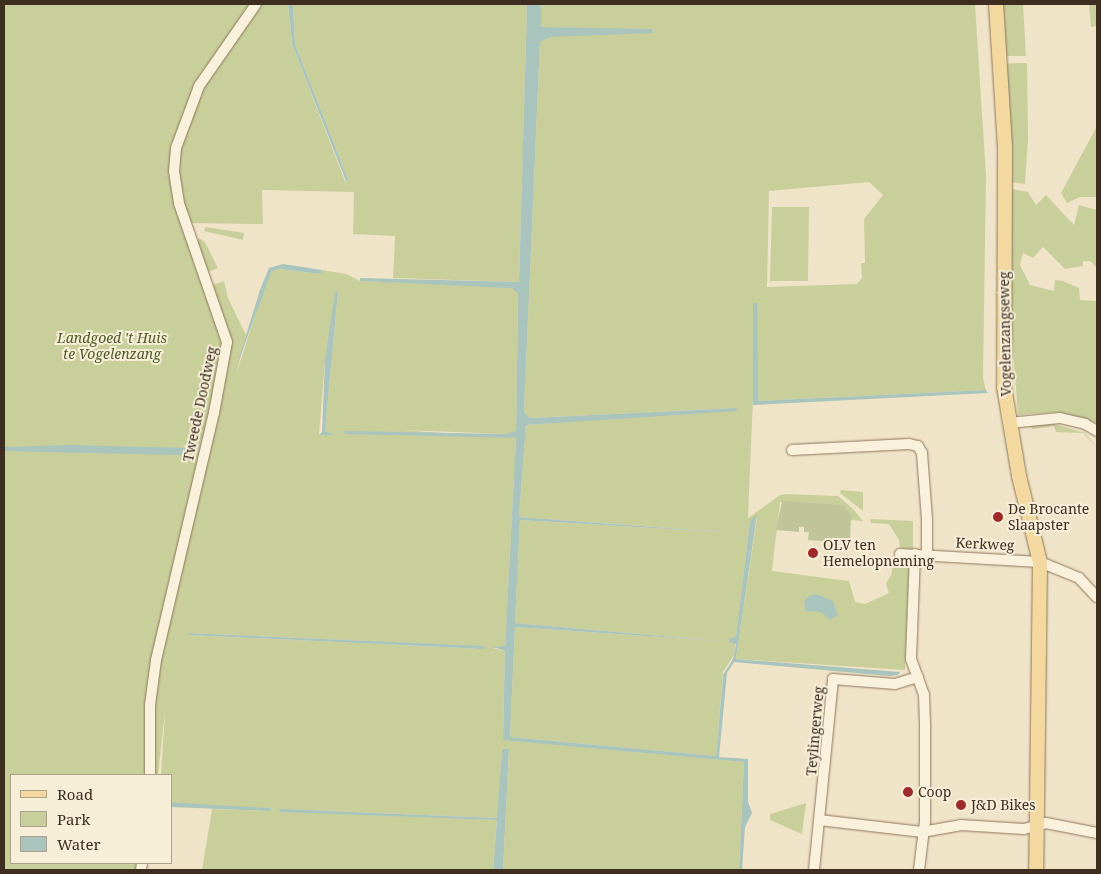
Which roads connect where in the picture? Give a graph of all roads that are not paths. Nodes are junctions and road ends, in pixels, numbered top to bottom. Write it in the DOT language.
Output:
graph roads {
  1 [pos="256,4"];
  2 [pos="996,4"];
  3 [pos="1008,423"];
  4 [pos="1097,431"];
  5 [pos="792,450"];
  6 [pos="900,554"];
  7 [pos="914,554"];
  8 [pos="927,554"];
  9 [pos="1040,562"];
  10 [pos="1097,597"];
  11 [pos="918,677"];
  12 [pos="150,774"];
  13 [pos="819,820"];
  14 [pos="1036,826"];
  15 [pos="922,832"];
  16 [pos="1097,833"];
  17 [pos="814,870"];
  18 [pos="919,870"];
  19 [pos="1036,870"];
  1 -- 12 [label="street, Tweede Doodweg"];
  2 -- 3 [label="main road, Vogelenzangseweg"];
  3 -- 4 [label="street"];
  3 -- 9 [label="main road, Vogelenzangseweg"];
  5 -- 8 [label="street"];
  6 -- 7 [label="street, Kerkweg"];
  7 -- 8 [label="street, Kerkweg"];
  7 -- 11 [label="street"];
  8 -- 9 [label="street, Kerkweg"];
  9 -- 10 [label="street, Kerkweg"];
  9 -- 14 [label="main road, Vogelenzangseweg"];
  11 -- 13 [label="street, Teylingerweg"];
  11 -- 15 [label="street"];
  13 -- 15 [label="street"];
  13 -- 17 [label="street, Teylingerweg"];
  14 -- 15 [label="street"];
  14 -- 16 [label="street"];
  14 -- 19 [label="main road, Vogelenzangseweg"];
  15 -- 18 [label="street"];
}
